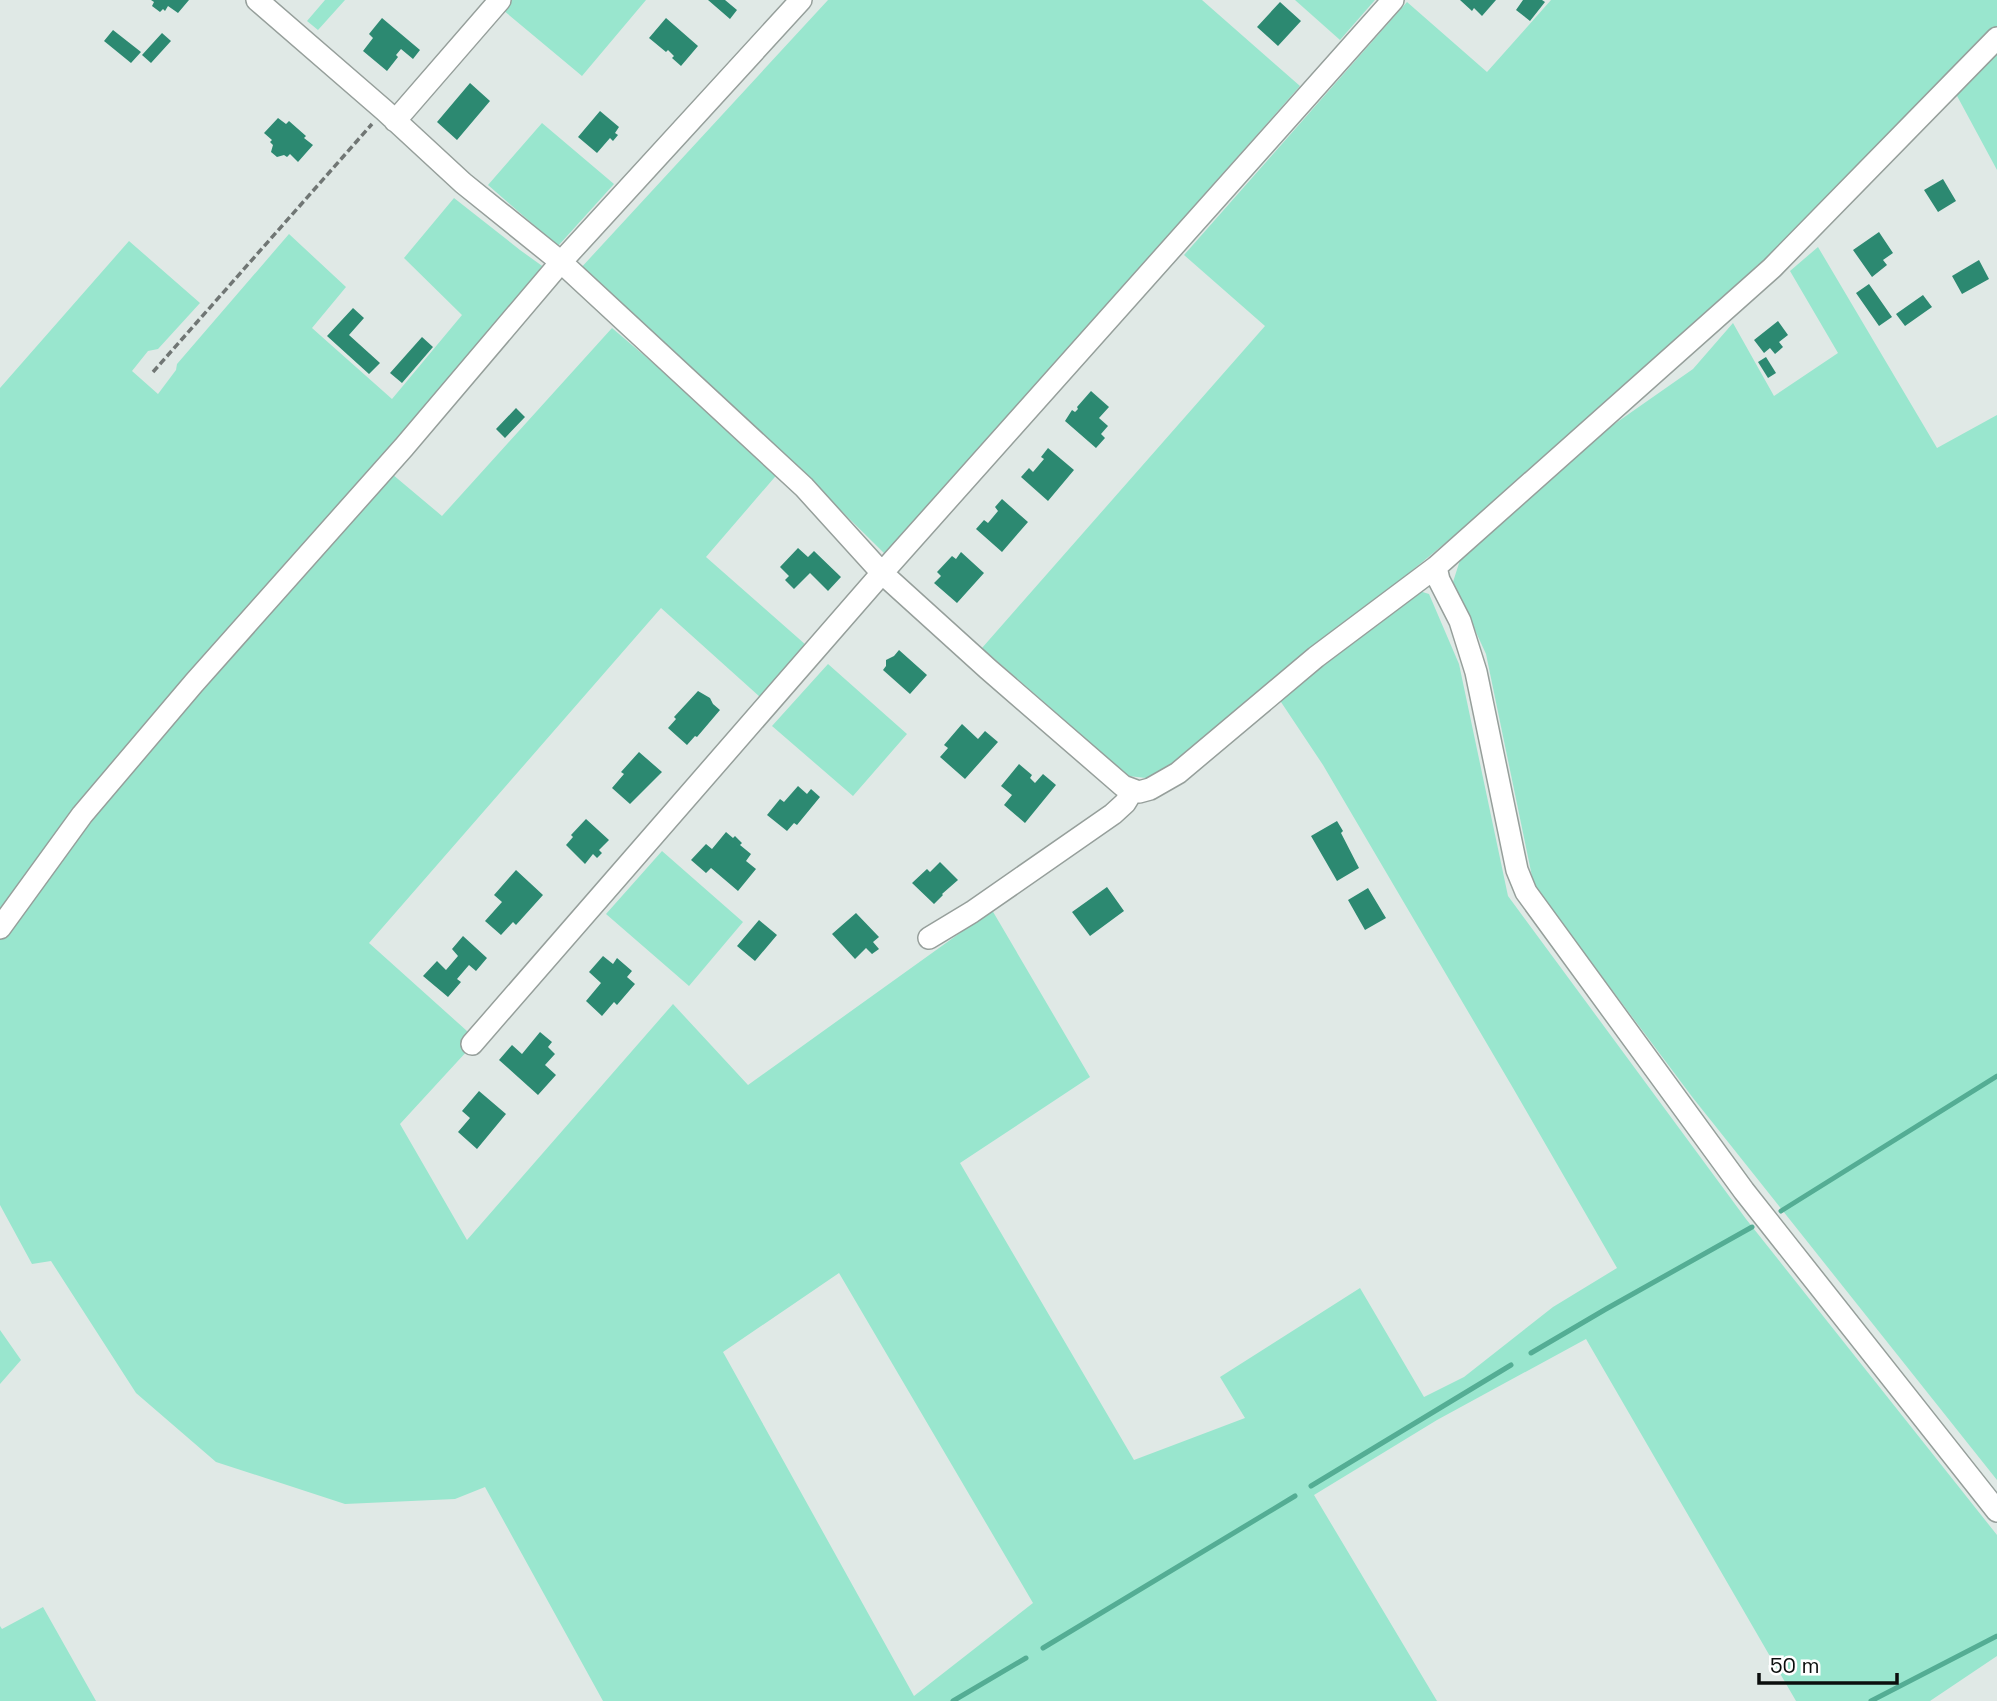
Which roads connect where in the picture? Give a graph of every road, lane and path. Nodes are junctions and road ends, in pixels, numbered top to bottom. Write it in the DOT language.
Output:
graph roads {
  1 [pos="257,0"];
  2 [pos="500,0"];
  3 [pos="801,0"];
  4 [pos="1393,0"];
  5 [pos="1997,38"];
  6 [pos="390,116"];
  7 [pos="561,262"];
  8 [pos="153,372"];
  9 [pos="1436,567"];
  10 [pos="882,573"];
  11 [pos="1133,790"];
  12 [pos="0,928"];
  13 [pos="929,938"];
  14 [pos="472,1044"];
  15 [pos="1997,1511"];
  1 -- 6 [label="street"];
  2 -- 6 [label="street"];
  3 -- 7 [label="street"];
  4 -- 10 [label="street"];
  5 -- 9 [label="street"];
  6 -- 7 [label="street"];
  6 -- 8 [label="path"];
  7 -- 10 [label="street"];
  7 -- 12 [label="street"];
  9 -- 11 [label="street"];
  9 -- 15 [label="street"];
  10 -- 11 [label="street"];
  10 -- 14 [label="street"];
  11 -- 13 [label="street"];
}
